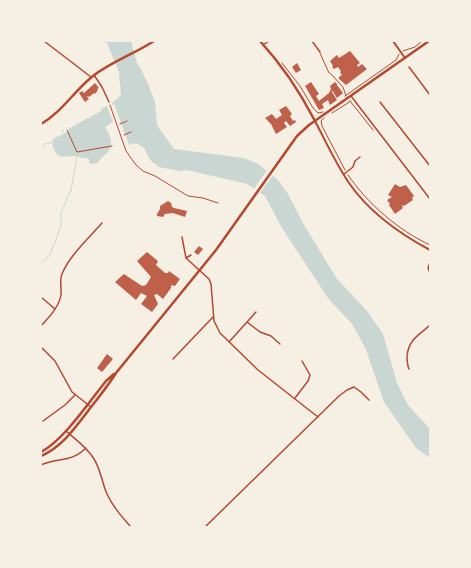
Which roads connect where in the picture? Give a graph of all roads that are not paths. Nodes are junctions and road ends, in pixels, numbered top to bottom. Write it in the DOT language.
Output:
graph roads {
  1 [pos="44,41"];
  2 [pos="154,41"];
  3 [pos="260,41"];
  4 [pos="269,41"];
  5 [pos="312,41"];
  6 [pos="393,41"];
  7 [pos="429,41"];
  8 [pos="263,45"];
  9 [pos="320,52"];
  10 [pos="405,58"];
  11 [pos="409,67"];
  12 [pos="329,73"];
  13 [pos="93,76"];
  14 [pos="430,95"];
  15 [pos="352,98"];
  16 [pos="109,102"];
  17 [pos="380,102"];
  18 [pos="315,121"];
  19 [pos="41,124"];
  20 [pos="360,157"];
  21 [pos="430,166"];
  22 [pos="345,173"];
  23 [pos="430,192"];
  24 [pos="427,195"];
  25 [pos="430,199"];
  26 [pos="102,223"];
  27 [pos="182,237"];
  28 [pos="430,250"];
  29 [pos="191,255"];
  30 [pos="186,258"];
  31 [pos="430,262"];
  32 [pos="199,270"];
  33 [pos="430,273"];
  34 [pos="41,298"];
  35 [pos="55,309"];
  36 [pos="256,312"];
  37 [pos="214,317"];
  38 [pos="247,322"];
  39 [pos="430,325"];
  40 [pos="41,326"];
  41 [pos="229,342"];
  42 [pos="280,344"];
  43 [pos="41,347"];
  44 [pos="173,359"];
  45 [pos="302,361"];
  46 [pos="409,369"];
  47 [pos="116,373"];
  48 [pos="75,395"];
  49 [pos="295,398"];
  50 [pos="369,400"];
  51 [pos="87,404"];
  52 [pos="91,407"];
  53 [pos="318,416"];
  54 [pos="43,421"];
  55 [pos="66,431"];
  56 [pos="70,434"];
  57 [pos="86,448"];
  58 [pos="41,452"];
  59 [pos="41,456"];
  60 [pos="41,465"];
  61 [pos="131,527"];
  62 [pos="205,527"];
  1 -- 13 [label="street"];
  2 -- 13 [label="main road"];
  3 -- 8 [label="main road"];
  4 -- 8 [label="street"];
  5 -- 9 [label="street"];
  6 -- 10 [label="street"];
  7 -- 10 [label="main road"];
  8 -- 18 [label="main road"];
  9 -- 12 [label="lane"];
  10 -- 15 [label="main road"];
  11 -- 14 [label="street"];
  13 -- 16 [label="street"];
  13 -- 19 [label="main road"];
  15 -- 18 [label="main road"];
  15 -- 24 [label="street"];
  17 -- 21 [label="street"];
  18 -- 22 [label="street"];
  18 -- 32 [label="main road"];
  20 -- 22 [label="street"];
  22 -- 28 [label="street"];
  23 -- 24 [label="street"];
  24 -- 25 [label="street"];
  26 -- 35 [label="street"];
  27 -- 30 [label="street"];
  29 -- 30 [label="street"];
  30 -- 32 [label="street"];
  31 -- 33 [label="street"];
  32 -- 37 [label="street"];
  32 -- 47 [label="main road"];
  34 -- 35 [label="street"];
  35 -- 40 [label="street"];
  36 -- 38 [label="street"];
  37 -- 41 [label="street"];
  37 -- 44 [label="street"];
  38 -- 41 [label="street"];
  38 -- 42 [label="street"];
  39 -- 46 [label="street"];
  41 -- 49 [label="street"];
  43 -- 48 [label="street"];
  45 -- 49 [label="street"];
  47 -- 51 [label="main road"];
  47 -- 52 [label="main road"];
  48 -- 51 [label="street"];
  48 -- 54 [label="street"];
  49 -- 53 [label="street"];
  50 -- 53 [label="street"];
  51 -- 52 [label="street"];
  51 -- 55 [label="main road"];
  52 -- 56 [label="main road"];
  53 -- 62 [label="street"];
  55 -- 56 [label="street"];
  55 -- 58 [label="main road"];
  56 -- 57 [label="street"];
  56 -- 59 [label="main road"];
  57 -- 60 [label="street"];
  57 -- 61 [label="street"];
}
